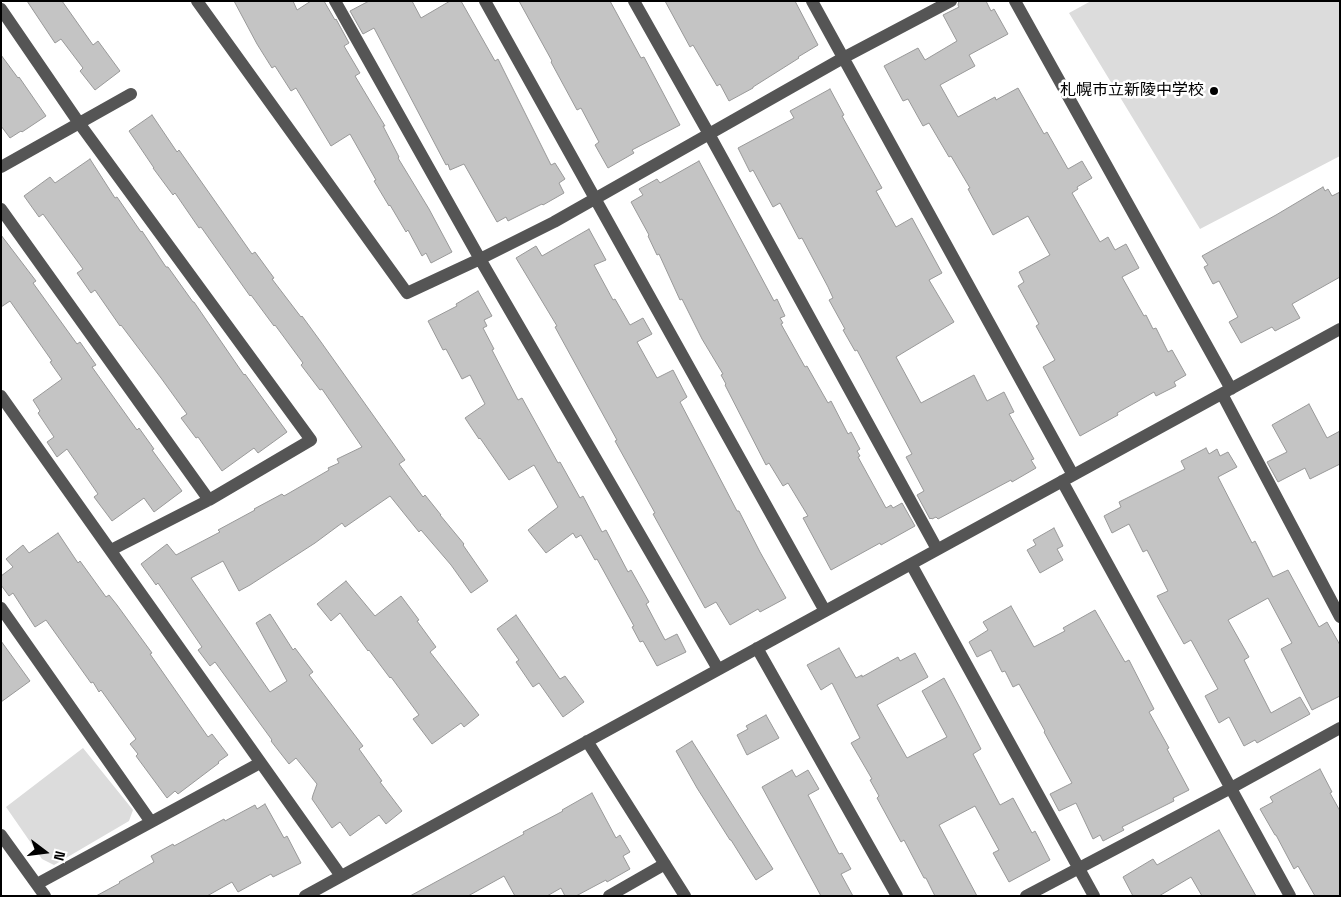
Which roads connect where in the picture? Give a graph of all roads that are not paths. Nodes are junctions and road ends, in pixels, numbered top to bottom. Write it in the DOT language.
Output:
graph roads {
  1 [pos="198,1"];
  2 [pos="335,1"];
  3 [pos="485,1"];
  4 [pos="634,1"];
  5 [pos="812,1"];
  6 [pos="951,1"];
  7 [pos="1015,1"];
  8 [pos="1,10"];
  9 [pos="843,58"];
  10 [pos="132,94"];
  11 [pos="79,123"];
  12 [pos="709,134"];
  13 [pos="1,167"];
  14 [pos="596,199"];
  15 [pos="1,209"];
  16 [pos="480,260"];
  17 [pos="1340,329"];
  18 [pos="1226,391"];
  19 [pos="1,396"];
  20 [pos="1068,478"];
  21 [pos="209,500"];
  22 [pos="937,549"];
  23 [pos="111,550"];
  24 [pos="911,564"];
  25 [pos="1,608"];
  26 [pos="825,611"];
  27 [pos="1340,617"];
  28 [pos="757,648"];
  29 [pos="718,669"];
  30 [pos="1340,728"];
  31 [pos="587,741"];
  32 [pos="260,763"];
  33 [pos="1231,788"];
  34 [pos="150,822"];
  35 [pos="1,835"];
  36 [pos="665,864"];
  37 [pos="1079,868"];
  38 [pos="341,876"];
  39 [pos="37,884"];
  40 [pos="45,896"];
  41 [pos="305,896"];
  42 [pos="609,896"];
  43 [pos="685,896"];
  44 [pos="897,896"];
  45 [pos="1026,896"];
  46 [pos="1094,896"];
  47 [pos="1290,896"];
  1 -- 16 [label="street"];
  2 -- 16 [label="street"];
  3 -- 14 [label="street"];
  4 -- 12 [label="street"];
  5 -- 9 [label="street"];
  6 -- 9 [label="street"];
  7 -- 18 [label="street"];
  8 -- 11 [label="street"];
  9 -- 12 [label="street"];
  9 -- 20 [label="street"];
  10 -- 11 [label="street"];
  11 -- 13 [label="street"];
  11 -- 21 [label="street"];
  12 -- 14 [label="street"];
  12 -- 22 [label="street"];
  14 -- 16 [label="street"];
  14 -- 26 [label="street"];
  15 -- 21 [label="street"];
  16 -- 29 [label="street"];
  17 -- 18 [label="street"];
  18 -- 20 [label="street"];
  18 -- 27 [label="street"];
  19 -- 23 [label="street"];
  20 -- 22 [label="street"];
  20 -- 33 [label="street"];
  21 -- 23 [label="street"];
  22 -- 24 [label="street"];
  23 -- 32 [label="street"];
  24 -- 26 [label="street"];
  24 -- 37 [label="street"];
  25 -- 34 [label="street"];
  26 -- 28 [label="street"];
  28 -- 29 [label="street"];
  28 -- 44 [label="street"];
  29 -- 31 [label="street"];
  30 -- 33 [label="street"];
  31 -- 36 [label="street"];
  31 -- 38 [label="street"];
  32 -- 34 [label="street"];
  32 -- 38 [label="street"];
  33 -- 37 [label="street"];
  33 -- 47 [label="street"];
  34 -- 39 [label="street"];
  35 -- 39 [label="street"];
  36 -- 42 [label="street"];
  36 -- 43 [label="street"];
  37 -- 45 [label="street"];
  37 -- 46 [label="street"];
  38 -- 41 [label="street"];
  39 -- 40 [label="street"];
}
